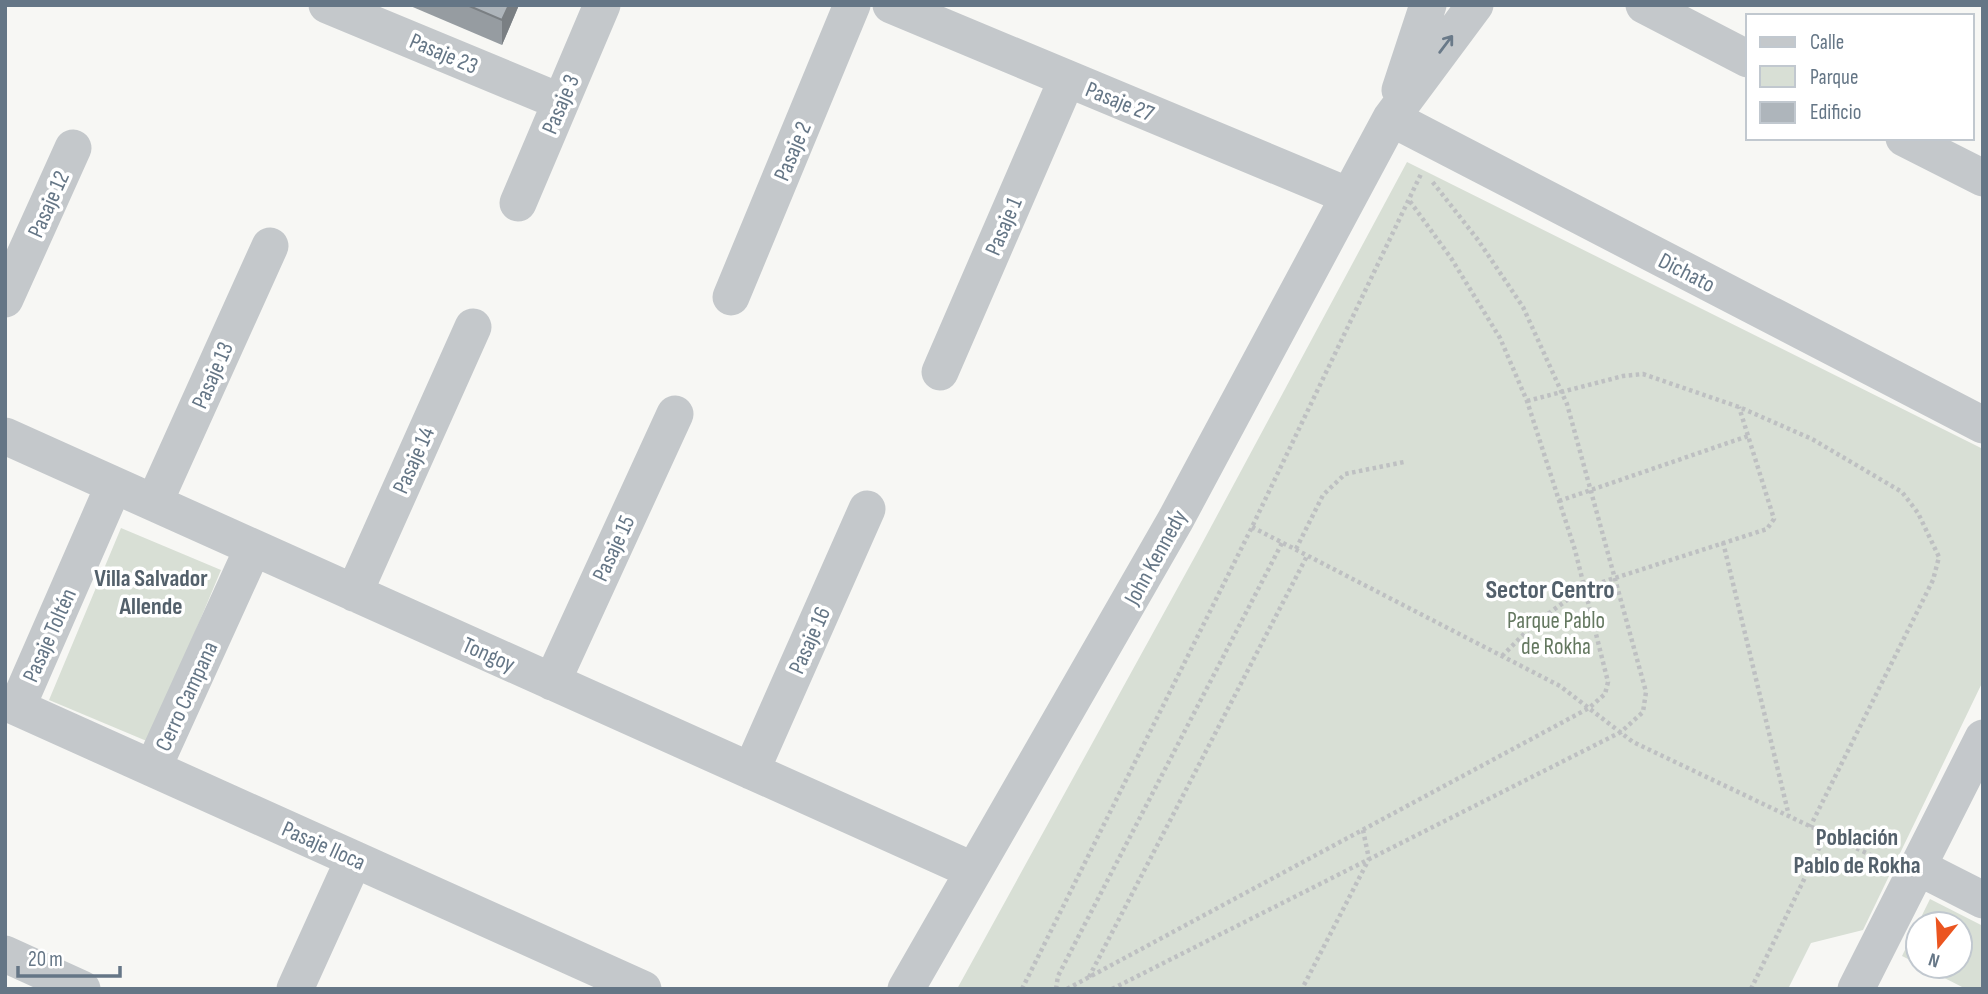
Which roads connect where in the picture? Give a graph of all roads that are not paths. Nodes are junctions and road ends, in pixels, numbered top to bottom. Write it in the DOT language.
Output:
graph roads {
  1 [pos="327,5"];
  2 [pos="602,5"];
  3 [pos="852,5"];
  4 [pos="891,5"];
  5 [pos="1427,5"];
  6 [pos="1475,5"];
  7 [pos="1644,5"];
  8 [pos="387,16"];
  9 [pos="1746,58"];
  10 [pos="1067,79"];
  11 [pos="561,102"];
  12 [pos="1391,118"];
  13 [pos="1908,140"];
  14 [pos="73,148"];
  15 [pos="1983,178"];
  16 [pos="1349,196"];
  17 [pos="518,203"];
  18 [pos="270,246"];
  19 [pos="731,297"];
  20 [pos="5,299"];
  21 [pos="473,327"];
  22 [pos="940,372"];
  23 [pos="675,414"];
  24 [pos="1983,425"];
  25 [pos="5,436"];
  26 [pos="114,485"];
  27 [pos="154,503"];
  28 [pos="867,509"];
  29 [pos="253,548"];
  30 [pos="354,593"];
  31 [pos="552,682"];
  32 [pos="11,705"];
  33 [pos="1983,738"];
  34 [pos="153,768"];
  35 [pos="751,771"];
  36 [pos="354,859"];
  37 [pos="974,871"];
  38 [pos="1916,871"];
  39 [pos="1983,900"];
  40 [pos="5,954"];
  41 [pos="82,989"];
  42 [pos="295,989"];
  43 [pos="643,989"];
  44 [pos="906,989"];
  45 [pos="1856,989"];
  1 -- 8 [label="street, Pasaje 23"];
  2 -- 11 [label="street, Pasaje 3"];
  3 -- 19 [label="street, Pasaje 2"];
  4 -- 10 [label="street, Pasaje 27"];
  5 -- 12 [label="street, John Kennedy"];
  12 -- 6 [label="street, John Kennedy, one-way"];
  7 -- 9 [label="street"];
  8 -- 11 [label="street, Pasaje 23"];
  10 -- 16 [label="street, Pasaje 27"];
  10 -- 22 [label="street, Pasaje 1"];
  11 -- 17 [label="street, Pasaje 3"];
  12 -- 16 [label="street, John Kennedy"];
  12 -- 24 [label="street, Dichato"];
  13 -- 15 [label="street"];
  14 -- 20 [label="street, Pasaje 12"];
  16 -- 37 [label="street, John Kennedy"];
  18 -- 27 [label="street, Pasaje 13"];
  21 -- 30 [label="street, Pasaje 14"];
  23 -- 31 [label="street, Pasaje 15"];
  25 -- 26 [label="street, Tongoy"];
  26 -- 27 [label="street, Tongoy"];
  26 -- 32 [label="street, Pasaje Toltén"];
  27 -- 29 [label="street, Tongoy"];
  28 -- 35 [label="street, Pasaje 16"];
  29 -- 30 [label="street, Tongoy"];
  29 -- 34 [label="street, Cerro Campana"];
  30 -- 31 [label="street, Tongoy"];
  31 -- 35 [label="street, Tongoy"];
  32 -- 34 [label="street, Pasaje Iloca"];
  33 -- 38 [label="street"];
  34 -- 36 [label="street, Pasaje Iloca"];
  35 -- 37 [label="street, Tongoy"];
  36 -- 42 [label="street"];
  36 -- 43 [label="street, Pasaje Iloca"];
  37 -- 44 [label="street, John Kennedy"];
  38 -- 39 [label="street"];
  38 -- 45 [label="street"];
  40 -- 41 [label="street"];
}
